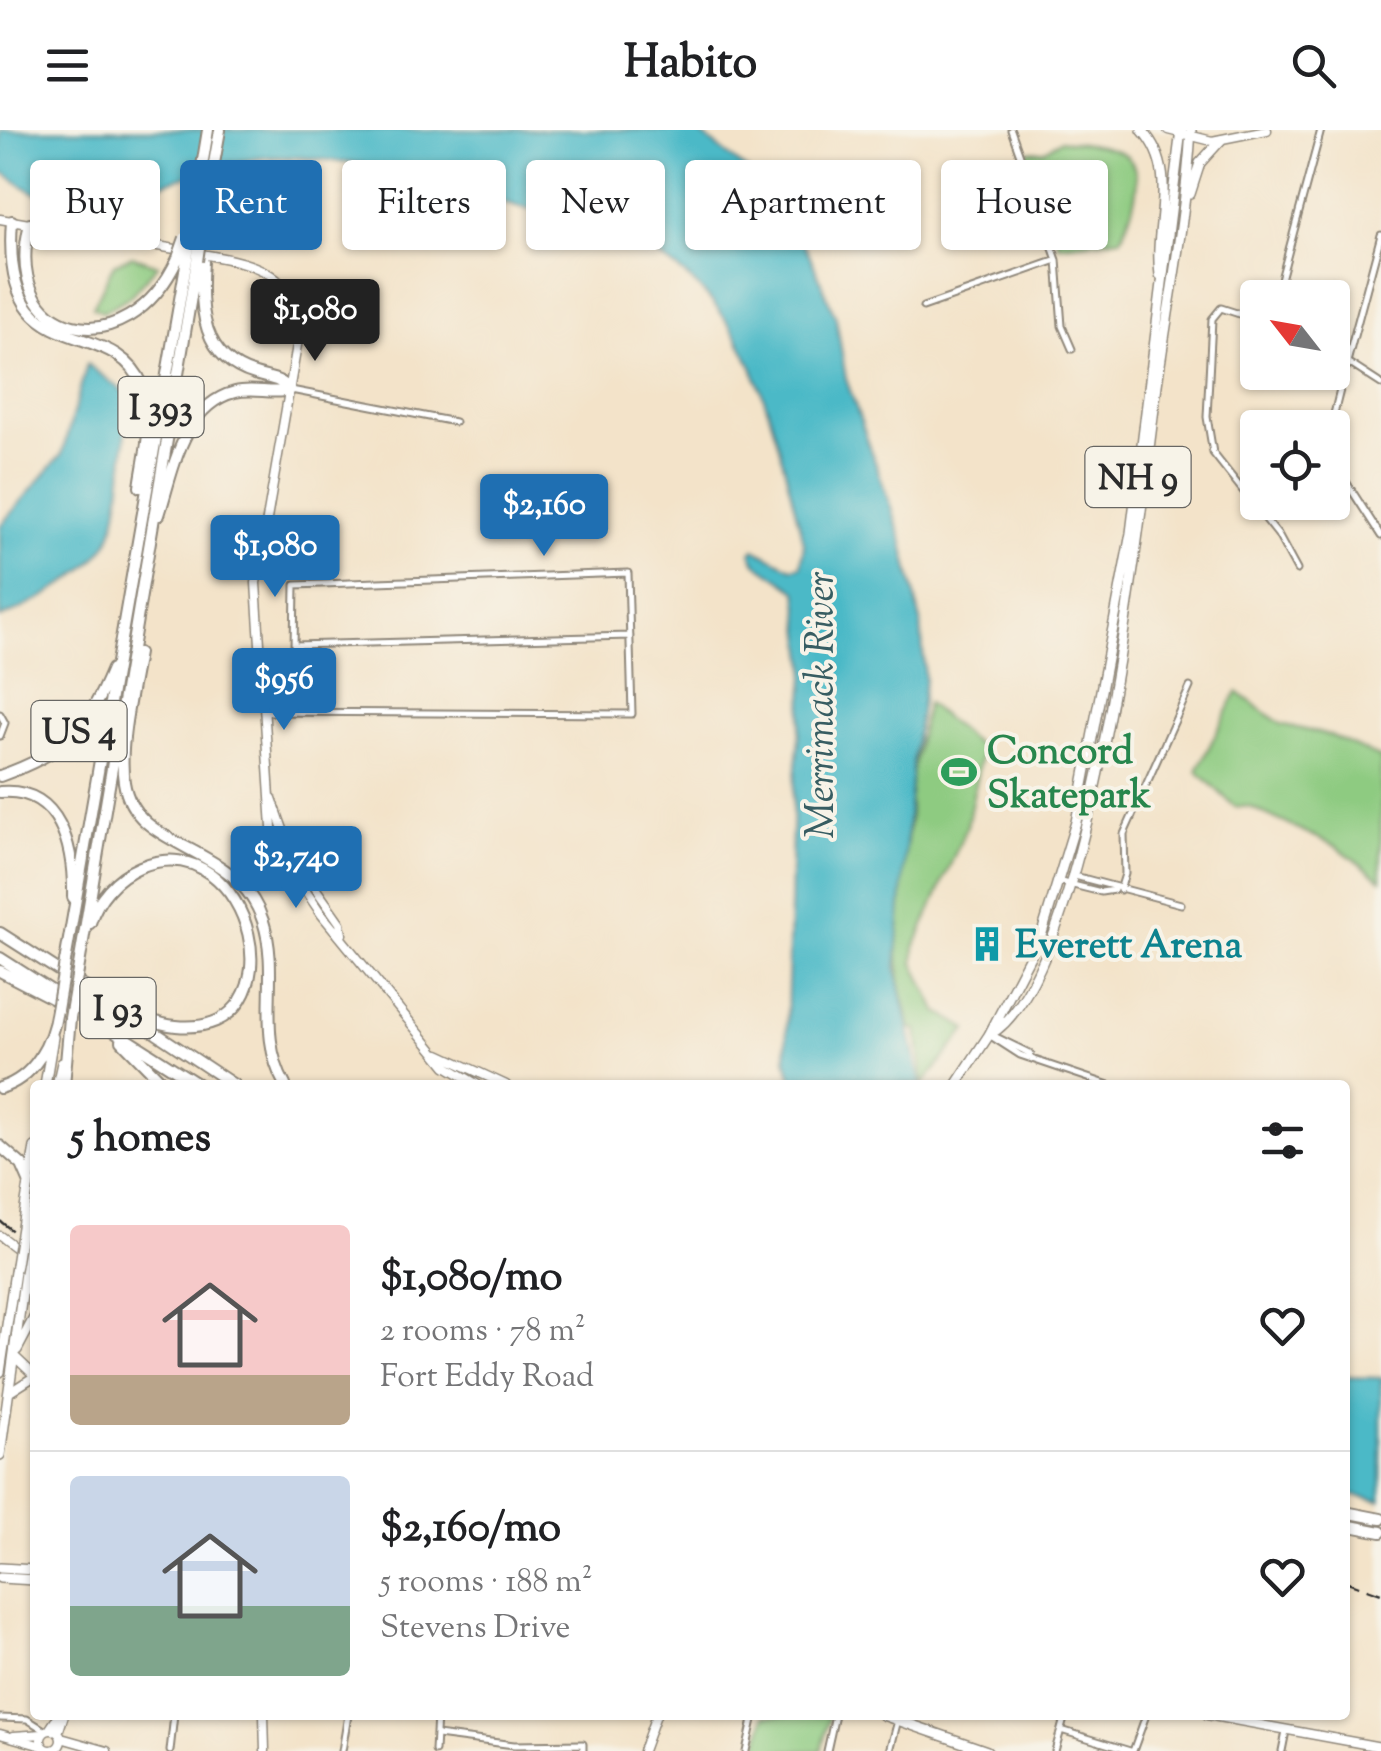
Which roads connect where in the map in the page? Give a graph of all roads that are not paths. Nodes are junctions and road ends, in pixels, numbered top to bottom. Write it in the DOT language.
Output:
graph roads {
  1 [pos="208,130"];
  2 [pos="220,130"];
  3 [pos="1011,130"];
  4 [pos="1142,130"];
  5 [pos="1168,130"];
  6 [pos="1267,130"];
  7 [pos="1321,130"];
  8 [pos="1186,132"];
  9 [pos="1221,140"];
  10 [pos="203,160"];
  11 [pos="215,160"];
  12 [pos="6,220"];
  13 [pos="30,224"];
  14 [pos="1381,235"];
  15 [pos="160,246"];
  16 [pos="193,250"];
  17 [pos="191,260"];
  18 [pos="1057,260"];
  19 [pos="1174,265"];
  20 [pos="1281,280"];
  21 [pos="1161,288"];
  22 [pos="923,306"];
  23 [pos="1240,314"];
  24 [pos="1350,347"];
  25 [pos="1072,350"];
  26 [pos="1350,365"];
  27 [pos="1381,384"];
  28 [pos="290,390"];
  29 [pos="1340,390"];
  30 [pos="455,422"];
  31 [pos="1381,536"];
  32 [pos="149,549"];
  33 [pos="134,556"];
  34 [pos="1297,570"];
  35 [pos="142,592"];
  36 [pos="630,636"];
  37 [pos="294,646"];
  38 [pos="120,649"];
  39 [pos="1190,687"];
  40 [pos="293,711"];
  41 [pos="264,712"];
  42 [pos="0,714"];
  43 [pos="0,736"];
  44 [pos="0,776"];
  45 [pos="0,792"];
  46 [pos="1067,879"];
  47 [pos="1118,890"];
  48 [pos="1181,904"];
  49 [pos="73,913"];
  50 [pos="2,933"];
  51 [pos="82,942"];
  52 [pos="0,958"];
  53 [pos="0,970"];
  54 [pos="104,1000"];
  55 [pos="79,1008"];
  56 [pos="56,1015"];
  57 [pos="111,1030"];
  58 [pos="989,1035"];
  59 [pos="438,1054"];
  60 [pos="46,1080"];
  61 [pos="61,1080"];
  62 [pos="160,1080"];
  63 [pos="191,1080"];
  64 [pos="226,1080"];
  65 [pos="283,1080"];
  66 [pos="468,1080"];
  67 [pos="495,1080"];
  68 [pos="959,1080"];
  69 [pos="1096,1080"];
  70 [pos="0,1088"];
  71 [pos="0,1146"];
  72 [pos="30,1181"];
  73 [pos="0,1236"];
  74 [pos="30,1245"];
  75 [pos="30,1259"];
  76 [pos="30,1326"];
  77 [pos="1,1354"];
  78 [pos="14,1356"];
  79 [pos="30,1371"];
  80 [pos="0,1372"];
  81 [pos="30,1378"];
  82 [pos="8,1394"];
  83 [pos="0,1455"];
  84 [pos="1350,1513"];
  85 [pos="1381,1519"];
  86 [pos="1350,1526"];
  87 [pos="1381,1532"];
  88 [pos="0,1568"];
  89 [pos="30,1570"];
  90 [pos="0,1578"];
  91 [pos="30,1580"];
  92 [pos="0,1718"];
  93 [pos="173,1720"];
  94 [pos="264,1720"];
  95 [pos="347,1720"];
  96 [pos="437,1720"];
  97 [pos="654,1720"];
  98 [pos="753,1720"];
  99 [pos="834,1720"];
  100 [pos="898,1720"];
  101 [pos="1064,1720"];
  102 [pos="1144,1720"];
  103 [pos="1232,1720"];
  104 [pos="1061,1730"];
  105 [pos="1286,1731"];
  106 [pos="0,1734"];
  107 [pos="436,1735"];
  108 [pos="51,1742"];
  109 [pos="1381,1746"];
  110 [pos="107,1751"];
  111 [pos="170,1751"];
  112 [pos="265,1751"];
  113 [pos="342,1751"];
  114 [pos="435,1751"];
  115 [pos="583,1751"];
  116 [pos="643,1751"];
  117 [pos="746,1751"];
  118 [pos="827,1751"];
  119 [pos="890,1751"];
  120 [pos="987,1751"];
  121 [pos="1054,1751"];
  122 [pos="1131,1751"];
  123 [pos="1282,1751"];
  1 -- 10 [label="highway, I 393"];
  2 -- 11 [label="highway, I 393"];
  3 -- 18 [label="street"];
  4 -- 21 [label="main road"];
  5 -- 8 [label="street"];
  6 -- 9 [label="street"];
  7 -- 20 [label="street"];
  8 -- 9 [label="street"];
  8 -- 19 [label="main road, NH 9"];
  8 -- 21 [label="main road, NH 9"];
  9 -- 19 [label="main road"];
  12 -- 13 [label="street"];
  12 -- 33 [label="highway"];
  13 -- 17 [label="highway"];
  14 -- 24 [label="street"];
  15 -- 28 [label="street"];
  16 -- 17 [label="highway, I 393, bridge"];
  17 -- 28 [label="highway"];
  17 -- 32 [label="highway, I 393"];
  17 -- 33 [label="highway, I 393"];
  18 -- 22 [label="street"];
  18 -- 25 [label="street"];
  19 -- 46 [label="main road, NH 9"];
  21 -- 46 [label="main road, NH 9"];
  23 -- 34 [label="street"];
  26 -- 27 [label="street"];
  28 -- 30 [label="street"];
  28 -- 32 [label="highway"];
  28 -- 41 [label="street"];
  29 -- 31 [label="street"];
  32 -- 35 [label="highway, I 393"];
  33 -- 38 [label="highway, I 393"];
  35 -- 51 [label="highway, I 393"];
  35 -- 65 [label="highway"];
  36 -- 37 [label="street"];
  36 -- 37 [label="street"];
  36 -- 40 [label="street"];
  37 -- 40 [label="street"];
  38 -- 44 [label="highway, US 4"];
  38 -- 49 [label="highway, I 393"];
  39 -- 47 [label="street"];
  40 -- 41 [label="street"];
  41 -- 59 [label="street"];
  42 -- 43 [label="street"];
  45 -- 49 [label="highway"];
  46 -- 47 [label="street"];
  46 -- 58 [label="main road, NH 9"];
  47 -- 48 [label="street"];
  49 -- 56 [label="highway, I 393, bridge"];
  50 -- 54 [label="highway, I 93"];
  51 -- 54 [label="highway"];
  51 -- 61 [label="highway, I 393, bridge"];
  52 -- 55 [label="highway, I 93"];
  53 -- 55 [label="highway"];
  54 -- 64 [label="highway, I 93"];
  55 -- 57 [label="highway, I 93"];
  56 -- 60 [label="main road"];
  56 -- 70 [label="highway"];
  57 -- 62 [label="highway"];
  57 -- 63 [label="highway, I 93"];
  58 -- 68 [label="main road, NH 9"];
  58 -- 69 [label="street"];
  59 -- 66 [label="street"];
  59 -- 67 [label="street"];
  71 -- 72 [label="highway"];
  72 -- 77 [label="main road, bridge"];
  73 -- 75 [label="street"];
  74 -- 78 [label="main road, bridge"];
  76 -- 78 [label="main road"];
  77 -- 80 [label="main road"];
  78 -- 79 [label="street"];
  78 -- 82 [label="main road"];
  81 -- 82 [label="street"];
  82 -- 83 [label="main road"];
  84 -- 85 [label="highway"];
  86 -- 87 [label="highway"];
  88 -- 89 [label="main road"];
  90 -- 91 [label="main road"];
  92 -- 108 [label="street"];
  93 -- 111 [label="street"];
  94 -- 112 [label="street"];
  95 -- 113 [label="street"];
  96 -- 107 [label="street"];
  97 -- 116 [label="street"];
  98 -- 117 [label="street"];
  99 -- 118 [label="street"];
  100 -- 119 [label="street"];
  100 -- 120 [label="main road"];
  101 -- 104 [label="street"];
  102 -- 122 [label="street"];
  103 -- 105 [label="street"];
  104 -- 121 [label="street"];
  104 -- 122 [label="street"];
  105 -- 109 [label="street"];
  105 -- 123 [label="street"];
  106 -- 108 [label="street"];
  107 -- 114 [label="street"];
  107 -- 115 [label="street"];
  108 -- 110 [label="street"];
}
